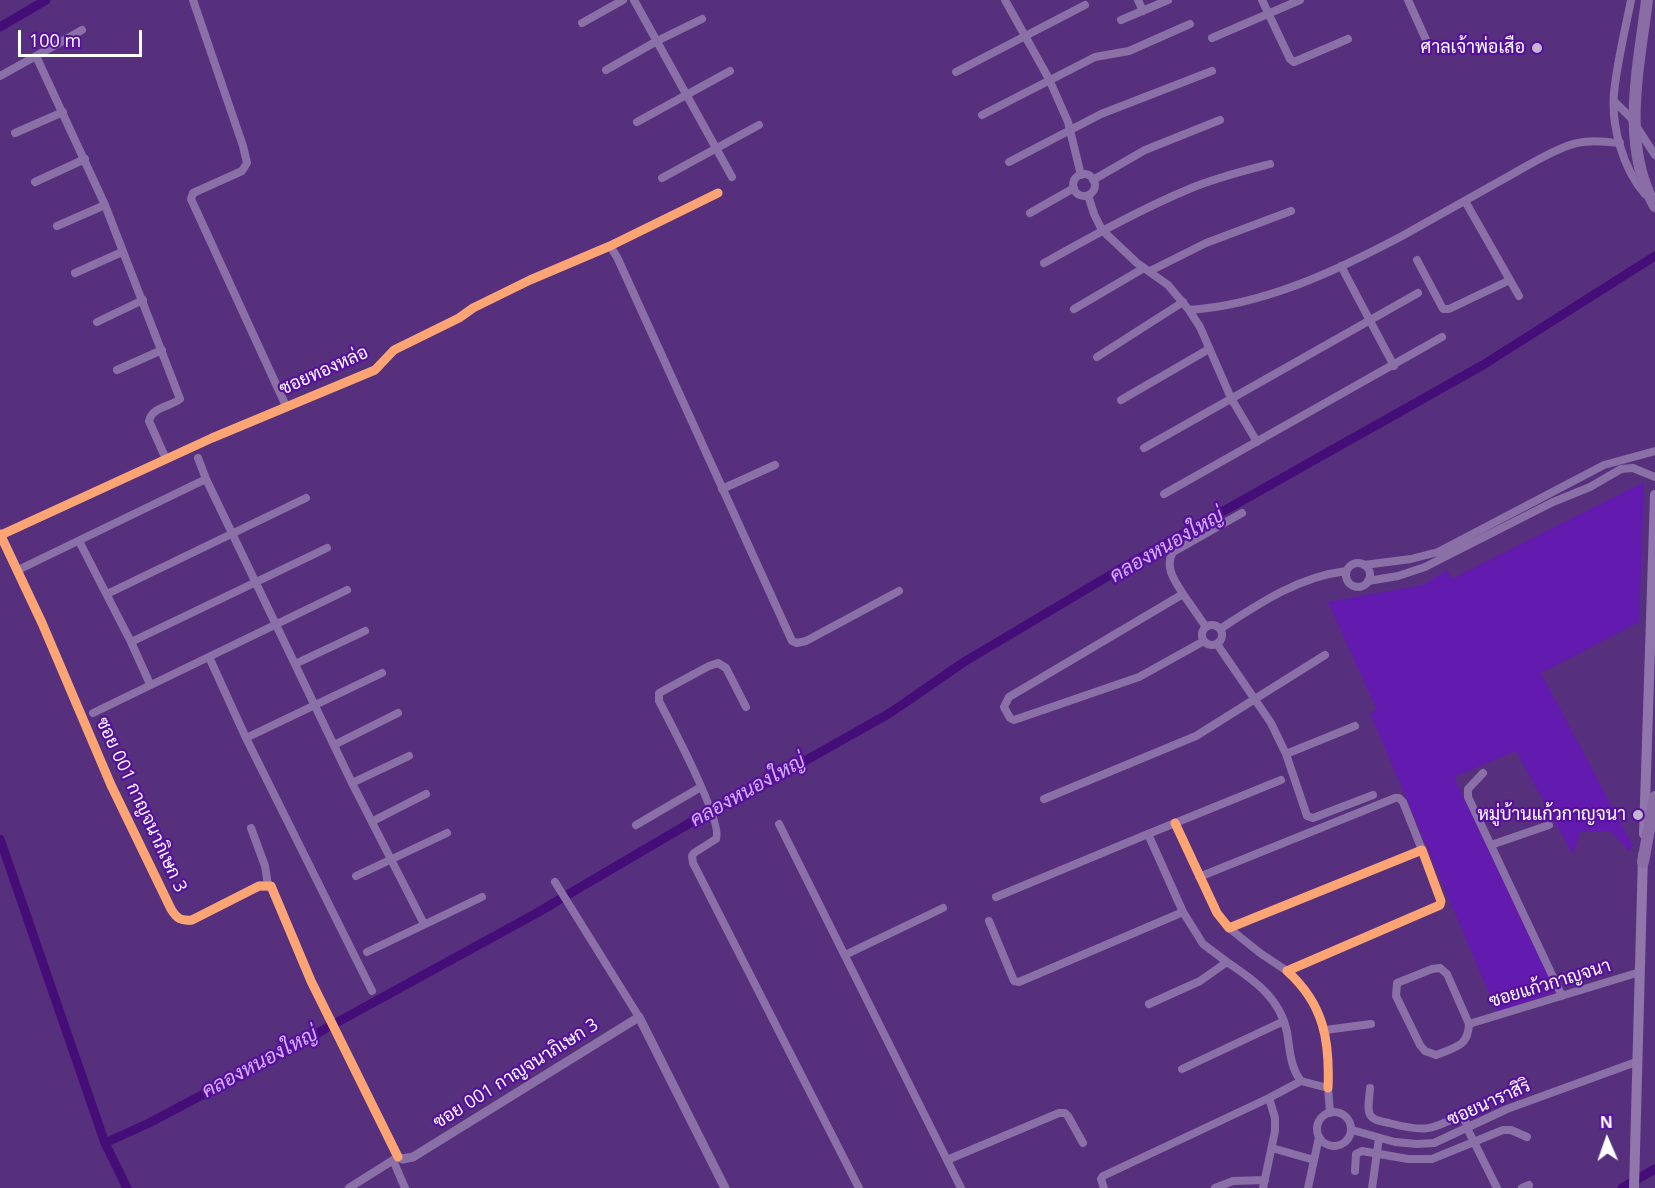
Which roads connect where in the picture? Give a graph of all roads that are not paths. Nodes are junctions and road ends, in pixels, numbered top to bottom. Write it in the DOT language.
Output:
graph roads {
  1 [pos="193,0"];
  2 [pos="623,0"];
  3 [pos="634,0"];
  4 [pos="1005,0"];
  5 [pos="1138,0"];
  6 [pos="1168,0"];
  7 [pos="1262,0"];
  8 [pos="1300,0"];
  9 [pos="1408,0"];
  10 [pos="1631,0"];
  11 [pos="1647,0"];
  12 [pos="1085,4"];
  13 [pos="1143,11"];
  14 [pos="1268,13"];
  15 [pos="702,19"];
  16 [pos="1121,20"];
  17 [pos="582,23"];
  18 [pos="1190,24"];
  19 [pos="82,30"];
  20 [pos="1025,36"];
  21 [pos="1212,38"];
  22 [pos="1348,39"];
  23 [pos="657,41"];
  24 [pos="1427,42"];
  25 [pos="36,56"];
  26 [pos="606,70"];
  27 [pos="730,71"];
  28 [pos="1212,71"];
  29 [pos="956,72"];
  30 [pos="0,76"];
  31 [pos="1049,80"];
  32 [pos="687,96"];
  33 [pos="1614,101"];
  34 [pos="63,112"];
  35 [pos="982,115"];
  36 [pos="1220,120"];
  37 [pos="637,122"];
  38 [pos="759,125"];
  39 [pos="1071,130"];
  40 [pos="15,133"];
  41 [pos="1620,143"];
  42 [pos="716,149"];
  43 [pos="1655,155"];
  44 [pos="85,159"];
  45 [pos="1009,162"];
  46 [pos="1270,164"];
  47 [pos="1082,175"];
  48 [pos="732,177"];
  49 [pos="663,178"];
  50 [pos="1094,180"];
  51 [pos="35,182"];
  52 [pos="1074,188"];
  53 [pos="718,193"];
  54 [pos="1088,195"];
  55 [pos="1465,201"];
  56 [pos="105,205"];
  57 [pos="1655,205"];
  58 [pos="1291,212"];
  59 [pos="1030,213"];
  60 [pos="57,226"];
  61 [pos="1102,230"];
  62 [pos="610,246"];
  63 [pos="122,252"];
  64 [pos="1417,260"];
  65 [pos="1044,263"];
  66 [pos="1341,266"];
  67 [pos="1147,270"];
  68 [pos="75,273"];
  69 [pos="1510,280"];
  70 [pos="1418,294"];
  71 [pos="1519,296"];
  72 [pos="143,300"];
  73 [pos="1183,302"];
  74 [pos="1074,309"];
  75 [pos="1189,310"];
  76 [pos="1370,320"];
  77 [pos="97,322"];
  78 [pos="1442,337"];
  79 [pos="1209,349"];
  80 [pos="162,350"];
  81 [pos="1097,357"];
  82 [pos="1394,366"];
  83 [pos="117,370"];
  84 [pos="1231,398"];
  85 [pos="1121,400"];
  86 [pos="286,406"];
  87 [pos="1257,442"];
  88 [pos="1144,448"];
  89 [pos="1655,451"];
  90 [pos="198,458"];
  91 [pos="166,459"];
  92 [pos="775,465"];
  93 [pos="1655,477"];
  94 [pos="206,479"];
  95 [pos="722,489"];
  96 [pos="1164,494"];
  97 [pos="1655,495"];
  98 [pos="1553,497"];
  99 [pos="306,498"];
  100 [pos="1242,513"];
  101 [pos="0,534"];
  102 [pos="232,534"];
  103 [pos="79,541"];
  104 [pos="327,548"];
  105 [pos="1442,555"];
  106 [pos="1364,565"];
  107 [pos="18,570"];
  108 [pos="1346,571"];
  109 [pos="1368,581"];
  110 [pos="255,582"];
  111 [pos="347,590"];
  112 [pos="899,591"];
  113 [pos="107,594"];
  114 [pos="1183,594"];
  115 [pos="276,624"];
  116 [pos="1206,627"];
  117 [pos="1220,629"];
  118 [pos="365,631"];
  119 [pos="1204,641"];
  120 [pos="131,642"];
  121 [pos="1217,644"];
  122 [pos="1325,655"];
  123 [pos="209,657"];
  124 [pos="295,664"];
  125 [pos="382,673"];
  126 [pos="150,684"];
  127 [pos="1256,698"];
  128 [pos="314,704"];
  129 [pos="746,707"];
  130 [pos="398,712"];
  131 [pos="93,713"];
  132 [pos="1355,726"];
  133 [pos="246,738"];
  134 [pos="334,745"];
  135 [pos="1286,754"];
  136 [pos="409,756"];
  137 [pos="1483,773"];
  138 [pos="1281,780"];
  139 [pos="352,783"];
  140 [pos="701,787"];
  141 [pos="426,794"];
  142 [pos="1373,795"];
  143 [pos="1655,797"];
  144 [pos="1044,800"];
  145 [pos="373,821"];
  146 [pos="1175,823"];
  147 [pos="779,824"];
  148 [pos="636,825"];
  149 [pos="1549,825"];
  150 [pos="251,828"];
  151 [pos="447,833"];
  152 [pos="1148,834"];
  153 [pos="1491,845"];
  154 [pos="1422,850"];
  155 [pos="391,859"];
  156 [pos="1643,862"];
  157 [pos="357,876"];
  158 [pos="1199,877"];
  159 [pos="267,885"];
  160 [pos="558,886"];
  161 [pos="482,897"];
  162 [pos="996,897"];
  163 [pos="943,908"];
  164 [pos="1183,912"];
  165 [pos="989,921"];
  166 [pos="424,924"];
  167 [pos="1229,928"];
  168 [pos="367,952"];
  169 [pos="845,955"];
  170 [pos="1227,963"];
  171 [pos="1287,971"];
  172 [pos="1640,972"];
  173 [pos="372,991"];
  174 [pos="1562,996"];
  175 [pos="1149,1004"];
  176 [pos="639,1017"];
  177 [pos="1284,1022"];
  178 [pos="1371,1024"];
  179 [pos="1469,1024"];
  180 [pos="1325,1030"];
  181 [pos="1636,1062"];
  182 [pos="1182,1069"];
  183 [pos="1301,1081"];
  184 [pos="1328,1088"];
  185 [pos="1371,1088"];
  186 [pos="1269,1098"];
  187 [pos="1330,1113"];
  188 [pos="1468,1128"];
  189 [pos="1352,1130"];
  190 [pos="1319,1137"];
  191 [pos="1527,1137"];
  192 [pos="1379,1138"];
  193 [pos="1474,1142"];
  194 [pos="1083,1143"];
  195 [pos="1272,1148"];
  196 [pos="1377,1153"];
  197 [pos="395,1159"];
  198 [pos="947,1160"];
  199 [pos="1314,1160"];
  200 [pos="1356,1171"];
  201 [pos="1264,1184"];
  202 [pos="350,1188"];
  203 [pos="405,1188"];
  204 [pos="725,1188"];
  205 [pos="859,1188"];
  206 [pos="961,1188"];
  207 [pos="1104,1188"];
  208 [pos="1215,1188"];
  209 [pos="1308,1188"];
  210 [pos="1372,1188"];
  211 [pos="1497,1188"];
  212 [pos="1634,1188"];
  1 -- 86 [label="street"];
  2 -- 17 [label="street"];
  3 -- 23 [label="street"];
  4 -- 20 [label="street"];
  5 -- 13 [label="street"];
  6 -- 13 [label="street"];
  7 -- 14 [label="street"];
  8 -- 14 [label="street"];
  9 -- 24 [label="street"];
  10 -- 33 [label="street"];
  11 -- 57 [label="main road, bridge"];
  12 -- 20 [label="street"];
  13 -- 16 [label="street"];
  14 -- 21 [label="street"];
  14 -- 22 [label="street"];
  15 -- 23 [label="street"];
  18 -- 31 [label="street"];
  19 -- 25 [label="street"];
  20 -- 29 [label="street"];
  20 -- 31 [label="street"];
  23 -- 26 [label="street"];
  23 -- 32 [label="street"];
  25 -- 30 [label="street"];
  25 -- 34 [label="street"];
  27 -- 32 [label="street"];
  28 -- 39 [label="street"];
  31 -- 35 [label="street"];
  31 -- 39 [label="street"];
  32 -- 37 [label="street"];
  32 -- 42 [label="street"];
  33 -- 41 [label="street"];
  33 -- 43 [label="street"];
  34 -- 40 [label="street"];
  34 -- 44 [label="street"];
  36 -- 50 [label="street"];
  38 -- 42 [label="street"];
  39 -- 45 [label="street"];
  39 -- 47 [label="street"];
  41 -- 55 [label="street"];
  41 -- 57 [label="street"];
  42 -- 48 [label="street"];
  42 -- 49 [label="street"];
  44 -- 51 [label="street"];
  44 -- 56 [label="street"];
  46 -- 61 [label="street"];
  47 -- 50 [label="street"];
  47 -- 52 [label="street"];
  50 -- 54 [label="street"];
  52 -- 54 [label="street"];
  52 -- 59 [label="street"];
  53 -- 62 [label="street, ซอยทองหล่อ"];
  54 -- 61 [label="street"];
  55 -- 66 [label="street"];
  55 -- 69 [label="street"];
  56 -- 60 [label="street"];
  56 -- 63 [label="street"];
  58 -- 67 [label="street"];
  61 -- 65 [label="street"];
  61 -- 67 [label="street"];
  62 -- 86 [label="street, ซอยทองหล่อ"];
  62 -- 95 [label="street"];
  63 -- 68 [label="street"];
  63 -- 72 [label="street"];
  64 -- 69 [label="street"];
  66 -- 75 [label="street"];
  66 -- 76 [label="street"];
  67 -- 73 [label="street"];
  67 -- 74 [label="street"];
  69 -- 71 [label="street"];
  70 -- 76 [label="street"];
  72 -- 77 [label="street"];
  72 -- 80 [label="street"];
  73 -- 75 [label="street"];
  73 -- 81 [label="street"];
  75 -- 79 [label="street"];
  76 -- 82 [label="street"];
  76 -- 84 [label="street"];
  78 -- 82 [label="street"];
  79 -- 84 [label="street"];
  79 -- 85 [label="street"];
  80 -- 83 [label="street"];
  80 -- 91 [label="street"];
  82 -- 87 [label="street"];
  84 -- 87 [label="street"];
  84 -- 88 [label="street"];
  86 -- 91 [label="street, ซอยทองหล่อ"];
  87 -- 96 [label="street"];
  89 -- 98 [label="street"];
  90 -- 94 [label="street"];
  91 -- 101 [label="street, ซอยทองหล่อ"];
  92 -- 95 [label="street"];
  93 -- 98 [label="street"];
  94 -- 102 [label="street"];
  94 -- 103 [label="street"];
  95 -- 112 [label="street"];
  97 -- 156 [label="main road"];
  98 -- 105 [label="street"];
  99 -- 102 [label="street"];
  100 -- 114 [label="street"];
  101 -- 107 [label="street, ซอย 001 กาญจนาภิเษก 3"];
  102 -- 110 [label="street"];
  102 -- 113 [label="street"];
  103 -- 107 [label="street"];
  103 -- 113 [label="street"];
  104 -- 110 [label="street"];
  105 -- 106 [label="street"];
  105 -- 109 [label="street"];
  106 -- 108 [label="street"];
  106 -- 109 [label="street"];
  107 -- 159 [label="street, ซอย 001 กาญจนาภิเษก 3"];
  108 -- 109 [label="street"];
  108 -- 117 [label="street"];
  110 -- 115 [label="street"];
  110 -- 120 [label="street"];
  111 -- 115 [label="street"];
  113 -- 120 [label="street"];
  114 -- 116 [label="street"];
  114 -- 119 [label="street"];
  115 -- 123 [label="street"];
  115 -- 124 [label="street"];
  116 -- 117 [label="street"];
  116 -- 119 [label="street"];
  117 -- 121 [label="street"];
  118 -- 124 [label="street"];
  119 -- 121 [label="street"];
  120 -- 126 [label="street"];
  121 -- 127 [label="street"];
  122 -- 127 [label="street"];
  123 -- 126 [label="street"];
  123 -- 133 [label="street"];
  124 -- 128 [label="street"];
  125 -- 128 [label="street"];
  126 -- 131 [label="street"];
  127 -- 135 [label="street"];
  127 -- 144 [label="street"];
  128 -- 133 [label="street"];
  128 -- 134 [label="street"];
  129 -- 140 [label="street"];
  130 -- 134 [label="street"];
  132 -- 135 [label="street"];
  133 -- 173 [label="street"];
  134 -- 139 [label="street"];
  135 -- 142 [label="street"];
  136 -- 139 [label="street"];
  137 -- 153 [label="street"];
  138 -- 146 [label="street"];
  139 -- 145 [label="street"];
  140 -- 148 [label="street"];
  140 -- 205 [label="street"];
  141 -- 145 [label="street"];
  143 -- 156 [label="main road"];
  145 -- 155 [label="street"];
  146 -- 152 [label="street"];
  146 -- 158 [label="street"];
  147 -- 169 [label="street"];
  149 -- 153 [label="street"];
  150 -- 159 [label="street"];
  151 -- 155 [label="street"];
  152 -- 162 [label="street"];
  152 -- 164 [label="street"];
  153 -- 174 [label="street"];
  154 -- 158 [label="street"];
  154 -- 167 [label="street"];
  154 -- 171 [label="street"];
  155 -- 157 [label="street"];
  155 -- 166 [label="street"];
  156 -- 172 [label="main road"];
  158 -- 167 [label="street"];
  159 -- 197 [label="street"];
  160 -- 176 [label="street"];
  161 -- 166 [label="street"];
  163 -- 169 [label="street"];
  164 -- 165 [label="street"];
  164 -- 170 [label="street"];
  166 -- 168 [label="street"];
  167 -- 171 [label="street"];
  169 -- 198 [label="street"];
  170 -- 175 [label="street"];
  170 -- 177 [label="street"];
  171 -- 180 [label="street"];
  172 -- 174 [label="street, ซอยแก้วกาญจนา"];
  172 -- 181 [label="main road"];
  174 -- 179 [label="street, ซอยแก้วกาญจนา"];
  176 -- 197 [label="street, ซอย 001 กาญจนาภิเษก 3"];
  176 -- 204 [label="street"];
  177 -- 182 [label="street"];
  177 -- 183 [label="street"];
  178 -- 180 [label="street"];
  179 -- 179 [label="street, ซอยแก้วกาญจนา"];
  180 -- 184 [label="street"];
  181 -- 188 [label="street, ซอยนาราสิริ"];
  181 -- 212 [label="main road"];
  183 -- 184 [label="street"];
  183 -- 186 [label="street"];
  184 -- 187 [label="street"];
  185 -- 188 [label="street"];
  186 -- 195 [label="street"];
  186 -- 207 [label="street"];
  187 -- 189 [label="street, ซอยนาราสิริ"];
  187 -- 190 [label="street"];
  188 -- 192 [label="street, ซอยนาราสิริ"];
  188 -- 193 [label="street"];
  189 -- 190 [label="street"];
  189 -- 192 [label="street, ซอยนาราสิริ"];
  190 -- 199 [label="street"];
  191 -- 193 [label="street"];
  192 -- 196 [label="street"];
  193 -- 196 [label="street"];
  193 -- 211 [label="street"];
  194 -- 198 [label="street"];
  195 -- 199 [label="street"];
  195 -- 201 [label="street"];
  196 -- 200 [label="street"];
  196 -- 210 [label="street"];
  197 -- 202 [label="street"];
  197 -- 203 [label="street"];
  198 -- 206 [label="street"];
  199 -- 209 [label="street"];
  201 -- 208 [label="street"];
}
